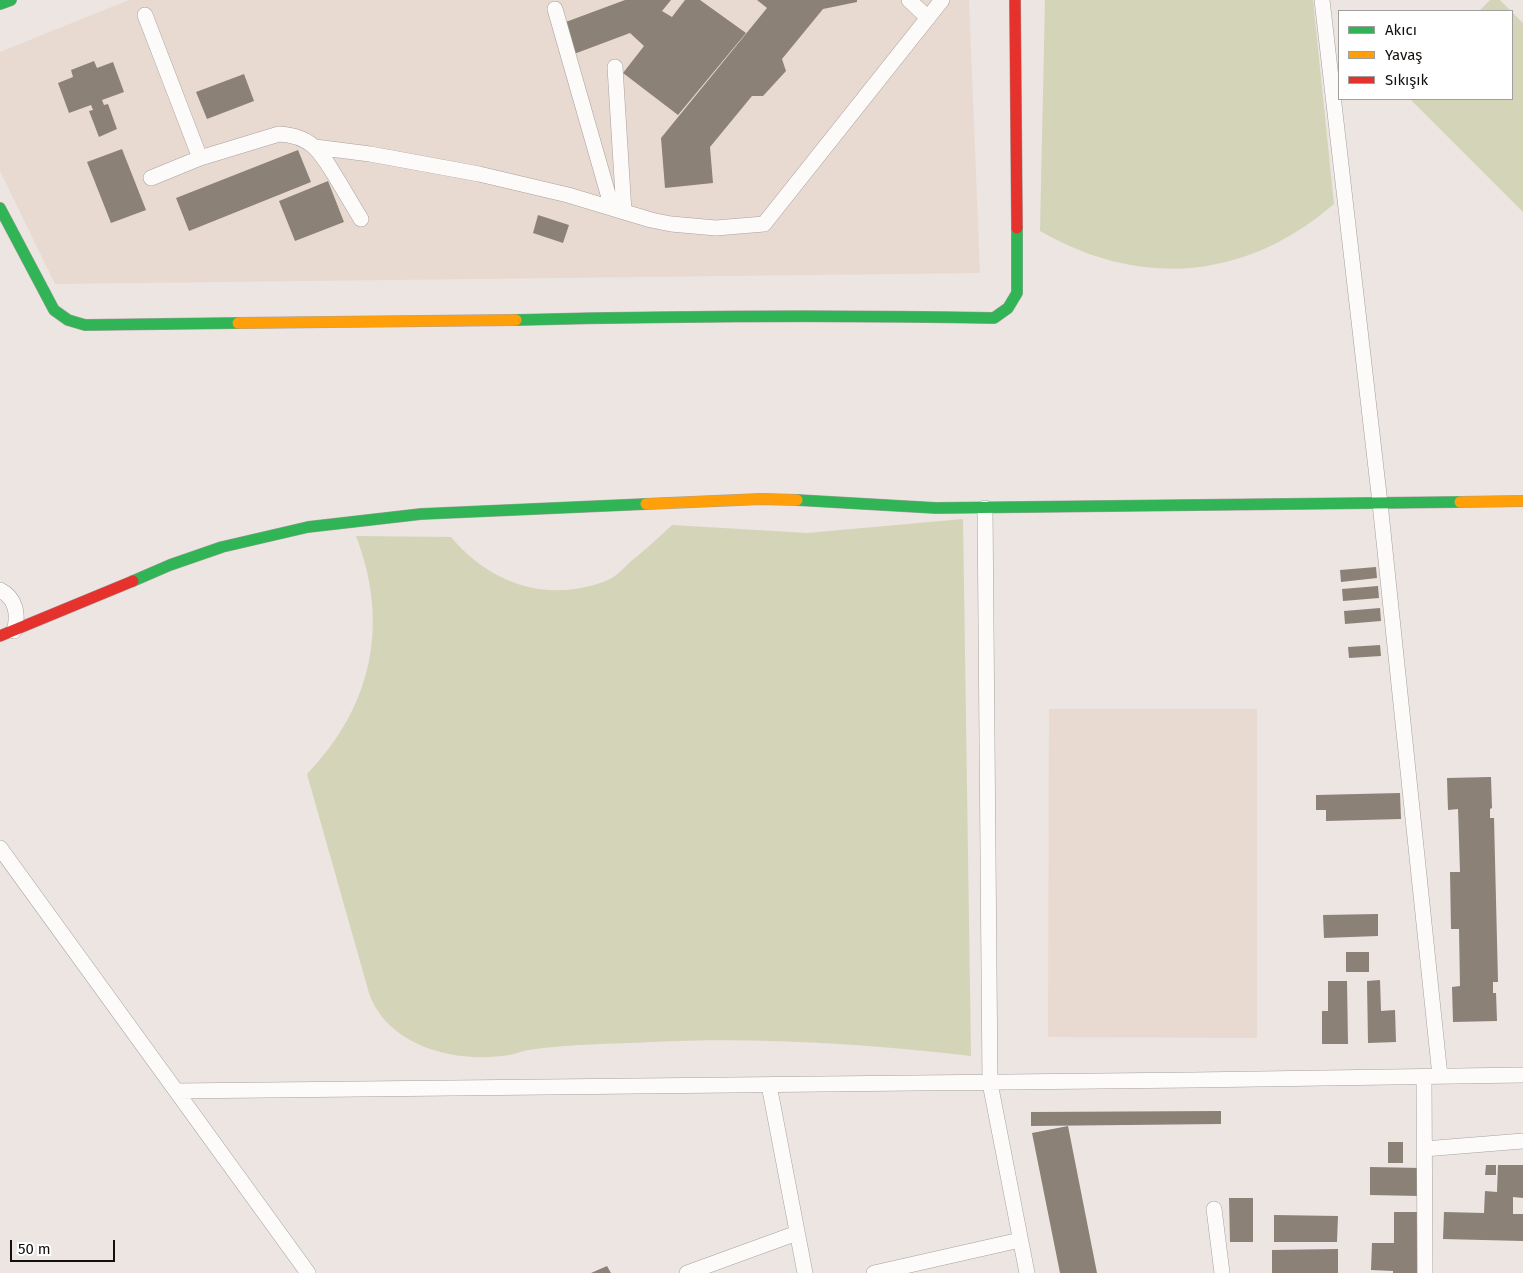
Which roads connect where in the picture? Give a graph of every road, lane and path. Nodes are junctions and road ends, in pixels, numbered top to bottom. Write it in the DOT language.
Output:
graph roads {
  1 [pos="10,0"];
  2 [pos="909,0"];
  3 [pos="942,0"];
  4 [pos="1015,0"];
  5 [pos="1322,0"];
  6 [pos="0,4"];
  7 [pos="555,9"];
  8 [pos="145,15"];
  9 [pos="928,18"];
  10 [pos="616,67"];
  11 [pos="315,147"];
  12 [pos="200,158"];
  13 [pos="151,178"];
  14 [pos="0,208"];
  15 [pos="618,210"];
  16 [pos="361,219"];
  17 [pos="1523,501"];
  18 [pos="1380,503"];
  19 [pos="985,508"];
  20 [pos="0,590"];
  21 [pos="7,634"];
  22 [pos="0,848"];
  23 [pos="1523,1075"];
  24 [pos="1440,1076"];
  25 [pos="1424,1077"];
  26 [pos="990,1082"];
  27 [pos="769,1085"];
  28 [pos="176,1091"];
  29 [pos="1523,1141"];
  30 [pos="1424,1149"];
  31 [pos="1214,1209"];
  32 [pos="798,1233"];
  33 [pos="1020,1240"];
  34 [pos="308,1273"];
  35 [pos="687,1273"];
  36 [pos="806,1273"];
  37 [pos="874,1273"];
  38 [pos="1027,1273"];
  39 [pos="1222,1273"];
  40 [pos="1425,1273"];
  1 -- 6 [label="street"];
  2 -- 9 [label="street"];
  3 -- 9 [label="street"];
  4 -- 14 [label="street"];
  5 -- 18 [label="street"];
  7 -- 15 [label="street"];
  8 -- 12 [label="street"];
  9 -- 15 [label="street"];
  10 -- 15 [label="street"];
  11 -- 12 [label="street"];
  11 -- 15 [label="street"];
  11 -- 16 [label="street"];
  12 -- 13 [label="street"];
  17 -- 18 [label="street"];
  18 -- 19 [label="street"];
  18 -- 24 [label="street"];
  19 -- 21 [label="street"];
  19 -- 26 [label="street"];
  20 -- 21 [label="street"];
  22 -- 28 [label="street"];
  23 -- 24 [label="street"];
  24 -- 25 [label="street"];
  25 -- 26 [label="street"];
  25 -- 30 [label="street"];
  26 -- 27 [label="street"];
  26 -- 33 [label="street"];
  27 -- 28 [label="street"];
  27 -- 32 [label="street"];
  28 -- 34 [label="street"];
  29 -- 30 [label="street"];
  30 -- 40 [label="street"];
  31 -- 39 [label="street"];
  32 -- 35 [label="street"];
  32 -- 36 [label="street"];
  33 -- 37 [label="street"];
  33 -- 38 [label="street"];
}
